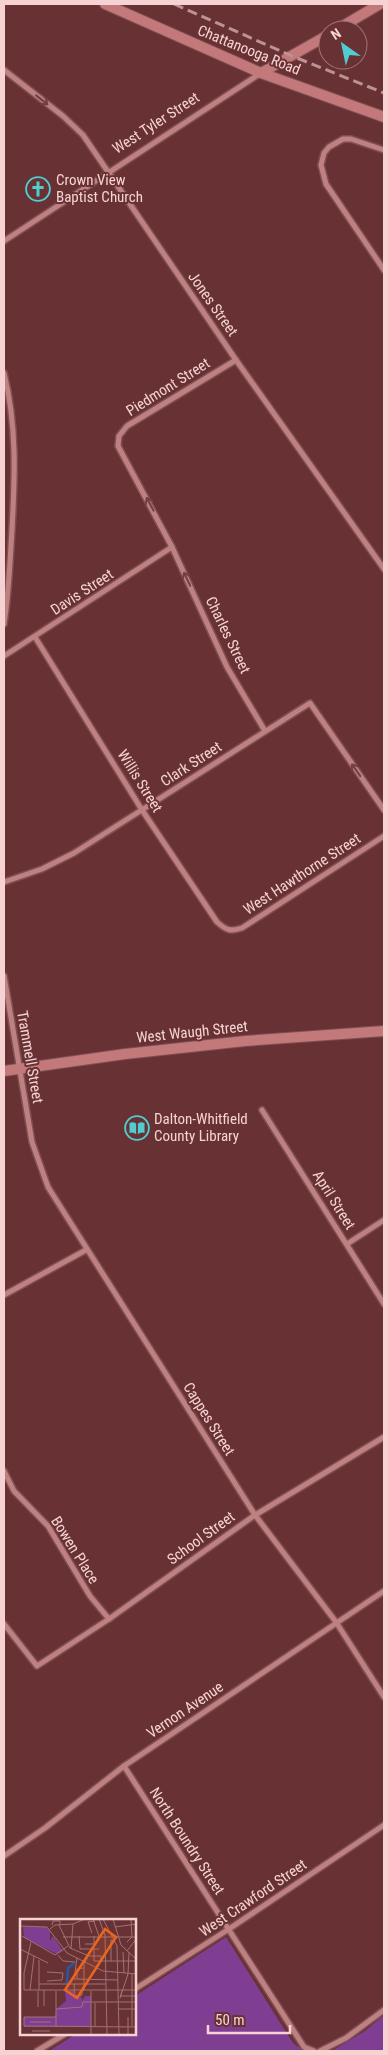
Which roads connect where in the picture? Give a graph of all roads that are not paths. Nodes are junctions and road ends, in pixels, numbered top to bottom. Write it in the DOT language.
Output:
graph roads {
  1 [pos="105,4"];
  2 [pos="380,4"];
  3 [pos="353,20"];
  4 [pos="318,41"];
  5 [pos="4,70"];
  6 [pos="261,73"];
  7 [pos="384,117"];
  8 [pos="384,150"];
  9 [pos="108,173"];
  10 [pos="4,241"];
  11 [pos="384,270"];
  12 [pos="236,360"];
  13 [pos="4,373"];
  14 [pos="172,547"];
  15 [pos="384,569"];
  16 [pos="4,624"];
  17 [pos="35,637"];
  18 [pos="4,656"];
  19 [pos="265,731"];
  20 [pos="142,810"];
  21 [pos="384,810"];
  22 [pos="384,836"];
  23 [pos="4,882"];
  24 [pos="232,931"];
  25 [pos="4,976"];
  26 [pos="384,1031"];
  27 [pos="19,1068"];
  28 [pos="4,1071"];
  29 [pos="262,1110"];
  30 [pos="32,1142"];
  31 [pos="384,1220"];
  32 [pos="346,1244"];
  33 [pos="86,1250"];
  34 [pos="4,1295"];
  35 [pos="384,1304"];
  36 [pos="384,1437"];
  37 [pos="4,1470"];
  38 [pos="255,1514"];
  39 [pos="384,1591"];
  40 [pos="109,1619"];
  41 [pos="336,1622"];
  42 [pos="4,1624"];
  43 [pos="384,1697"];
  44 [pos="124,1766"];
  45 [pos="384,1825"];
  46 [pos="4,1856"];
  47 [pos="229,1929"];
  48 [pos="136,1988"];
  49 [pos="384,2010"];
  50 [pos="63,2035"];
  51 [pos="37,2051"];
  52 [pos="314,2051"];
  53 [pos="320,2051"];
  1 -- 6 [label="street, Chattanooga Road"];
  2 -- 3 [label="street"];
  4 -- 6 [label="street, West Tyler Street"];
  5 -- 9 [label="street, Jones Street, one-way"];
  6 -- 7 [label="street, Chattanooga Road"];
  6 -- 9 [label="street, West Tyler Street"];
  8 -- 11 [label="street"];
  9 -- 10 [label="street, West Tyler Street"];
  9 -- 12 [label="street, Jones Street"];
  14 -- 12 [label="street, Piedmont Street, one-way"];
  12 -- 15 [label="street, Jones Street"];
  13 -- 16 [label="street"];
  14 -- 17 [label="street, Davis Street"];
  19 -- 14 [label="street, Charles Street, one-way"];
  17 -- 18 [label="street, Davis Street"];
  17 -- 20 [label="street, Willis Street"];
  19 -- 20 [label="street, Clark Street"];
  21 -- 19 [label="street, Clark Street, one-way"];
  20 -- 23 [label="street, Clark Street"];
  20 -- 24 [label="street, Willis Street"];
  22 -- 24 [label="street, West Hawthorne Street"];
  25 -- 27 [label="street, Trammell Street"];
  26 -- 27 [label="street, West Waugh Street"];
  27 -- 28 [label="street, West Waugh Street"];
  27 -- 30 [label="street, Trammell Street"];
  29 -- 32 [label="street, April Street"];
  30 -- 33 [label="street, Cappes Street"];
  31 -- 32 [label="street"];
  32 -- 35 [label="street, April Street"];
  33 -- 34 [label="street"];
  33 -- 38 [label="street, Cappes Street"];
  36 -- 38 [label="street, School Street"];
  37 -- 40 [label="street, Bowen Place"];
  38 -- 40 [label="street, School Street"];
  38 -- 41 [label="street, Cappes Street"];
  39 -- 41 [label="street, Vernon Avenue"];
  40 -- 42 [label="street, School Street"];
  41 -- 43 [label="street, Cappes Street"];
  41 -- 44 [label="street, Vernon Avenue"];
  44 -- 46 [label="street, Vernon Avenue"];
  44 -- 47 [label="street, North Boundry Street"];
  45 -- 47 [label="street, West Crawford Street"];
  47 -- 48 [label="street, West Crawford Street"];
  47 -- 52 [label="street, North Boundry Street"];
  49 -- 53 [label="street"];
  50 -- 51 [label="street"];
}
